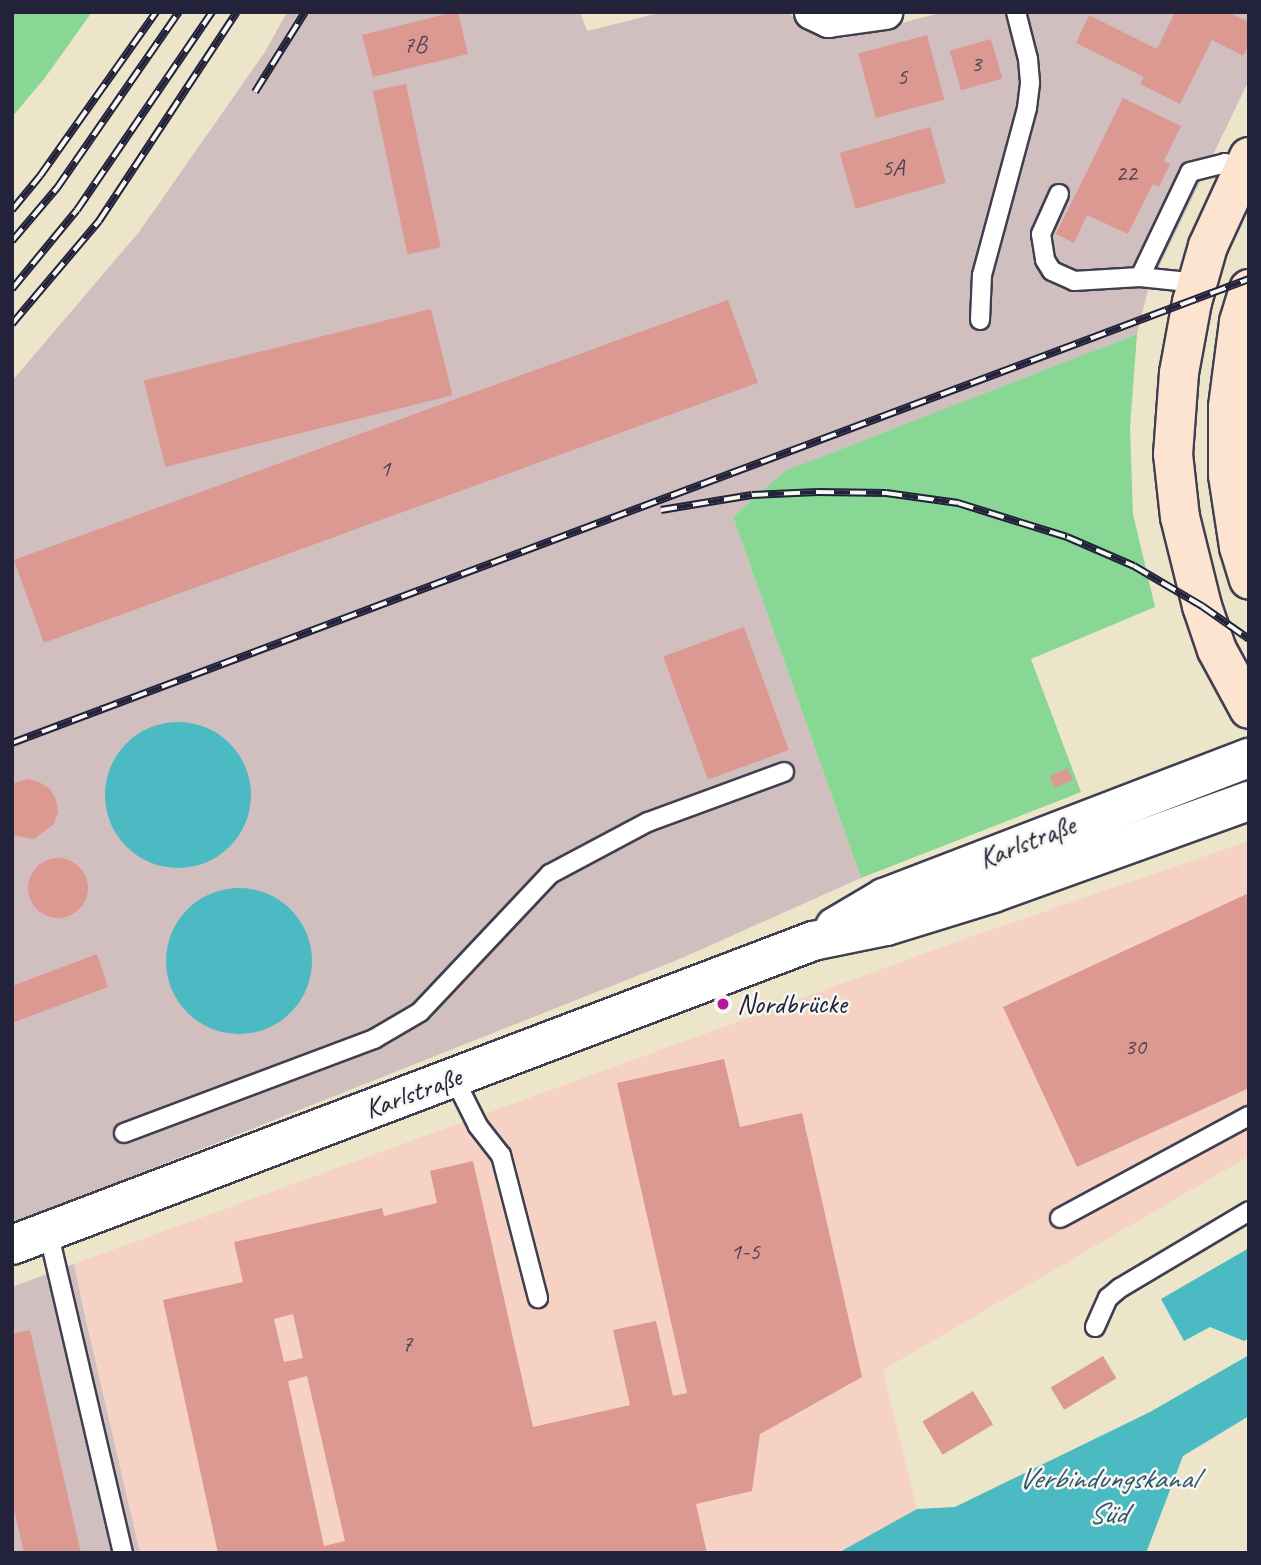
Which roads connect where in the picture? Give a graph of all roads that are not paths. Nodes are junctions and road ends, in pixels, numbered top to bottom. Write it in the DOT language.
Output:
graph roads {
  1 [pos="811,12"];
  2 [pos="885,12"];
  3 [pos="1016,12"];
  4 [pos="1247,164"];
  5 [pos="1059,194"];
  6 [pos="1140,276"];
  7 [pos="1198,283"];
  8 [pos="1249,289"];
  9 [pos="980,320"];
  10 [pos="1249,579"];
  11 [pos="1249,709"];
  12 [pos="1249,758"];
  13 [pos="783,772"];
  14 [pos="1249,801"];
  15 [pos="813,942"];
  16 [pos="454,1078"];
  17 [pos="1249,1116"];
  18 [pos="124,1133"];
  19 [pos="1249,1211"];
  20 [pos="1060,1218"];
  21 [pos="48,1231"];
  22 [pos="12,1245"];
  23 [pos="538,1298"];
  24 [pos="1095,1327"];
  25 [pos="123,1553"];
  1 -- 2 [label="street"];
  3 -- 9 [label="lane"];
  4 -- 6 [label="lane"];
  4 -- 7 [label="main road"];
  5 -- 6 [label="lane"];
  6 -- 7 [label="lane"];
  7 -- 11 [label="main road"];
  8 -- 10 [label="main road"];
  12 -- 15 [label="street, Karlstraße"];
  13 -- 18 [label="lane"];
  14 -- 15 [label="street, Karlstraße"];
  15 -- 16 [label="street, Karlstraße"];
  16 -- 21 [label="street, Karlstraße"];
  16 -- 23 [label="lane"];
  17 -- 20 [label="lane"];
  19 -- 24 [label="lane"];
  21 -- 22 [label="street, Karlstraße"];
  21 -- 25 [label="lane"];
}
